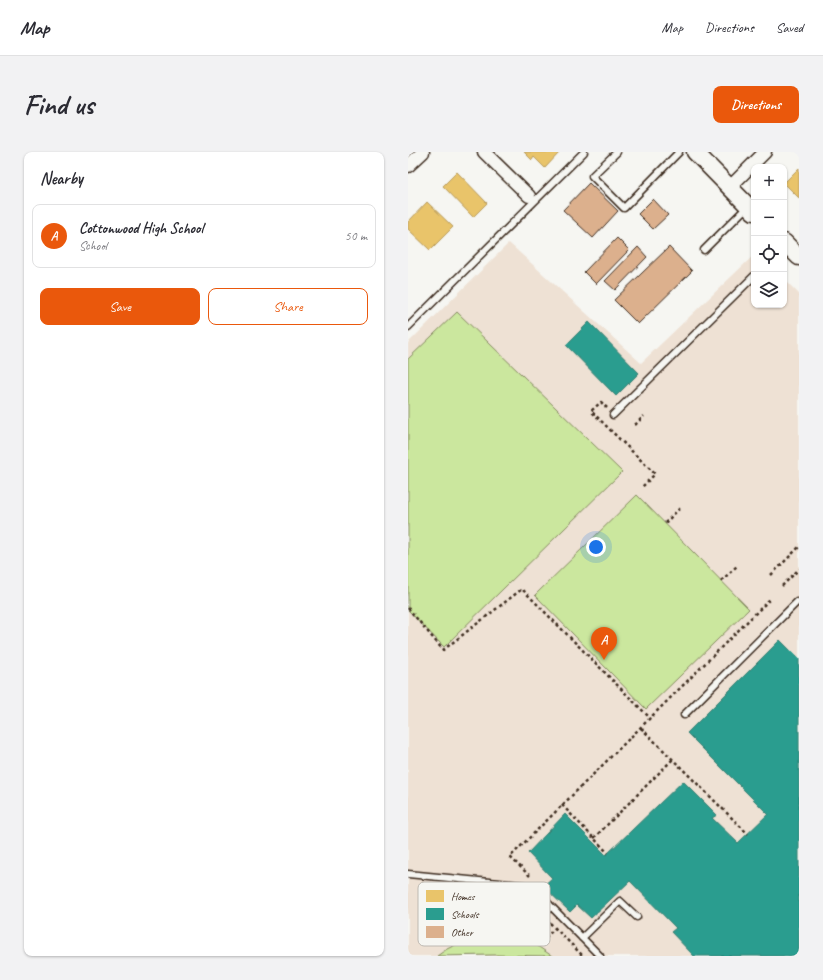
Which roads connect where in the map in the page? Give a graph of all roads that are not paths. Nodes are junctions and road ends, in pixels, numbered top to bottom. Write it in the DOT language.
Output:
graph roads {
  1 [pos="423,152"];
  2 [pos="484,152"];
  3 [pos="584,152"];
  4 [pos="617,152"];
  5 [pos="680,152"];
  6 [pos="695,152"];
  7 [pos="765,152"];
  8 [pos="408,166"];
  9 [pos="730,187"];
  10 [pos="529,196"];
  11 [pos="751,209"];
  12 [pos="787,246"];
  13 [pos="704,250"];
  14 [pos="799,258"];
  15 [pos="751,279"];
  16 [pos="408,327"];
  17 [pos="613,415"];
  18 [pos="797,602"];
  19 [pos="684,715"];
  20 [pos="408,874"];
  21 [pos="490,882"];
  22 [pos="550,905"];
  23 [pos="637,917"];
  24 [pos="582,938"];
  25 [pos="600,956"];
  1 -- 8 [label="street"];
  2 -- 10 [label="street"];
  3 -- 16 [label="lane"];
  4 -- 5 [label="lane"];
  6 -- 9 [label="main road"];
  7 -- 9 [label="street"];
  9 -- 11 [label="main road"];
  11 -- 13 [label="lane"];
  12 -- 14 [label="main road"];
  15 -- 17 [label="lane"];
  18 -- 19 [label="lane"];
  20 -- 21 [label="lane"];
  22 -- 24 [label="lane"];
  23 -- 24 [label="lane"];
  24 -- 25 [label="lane"];
}
